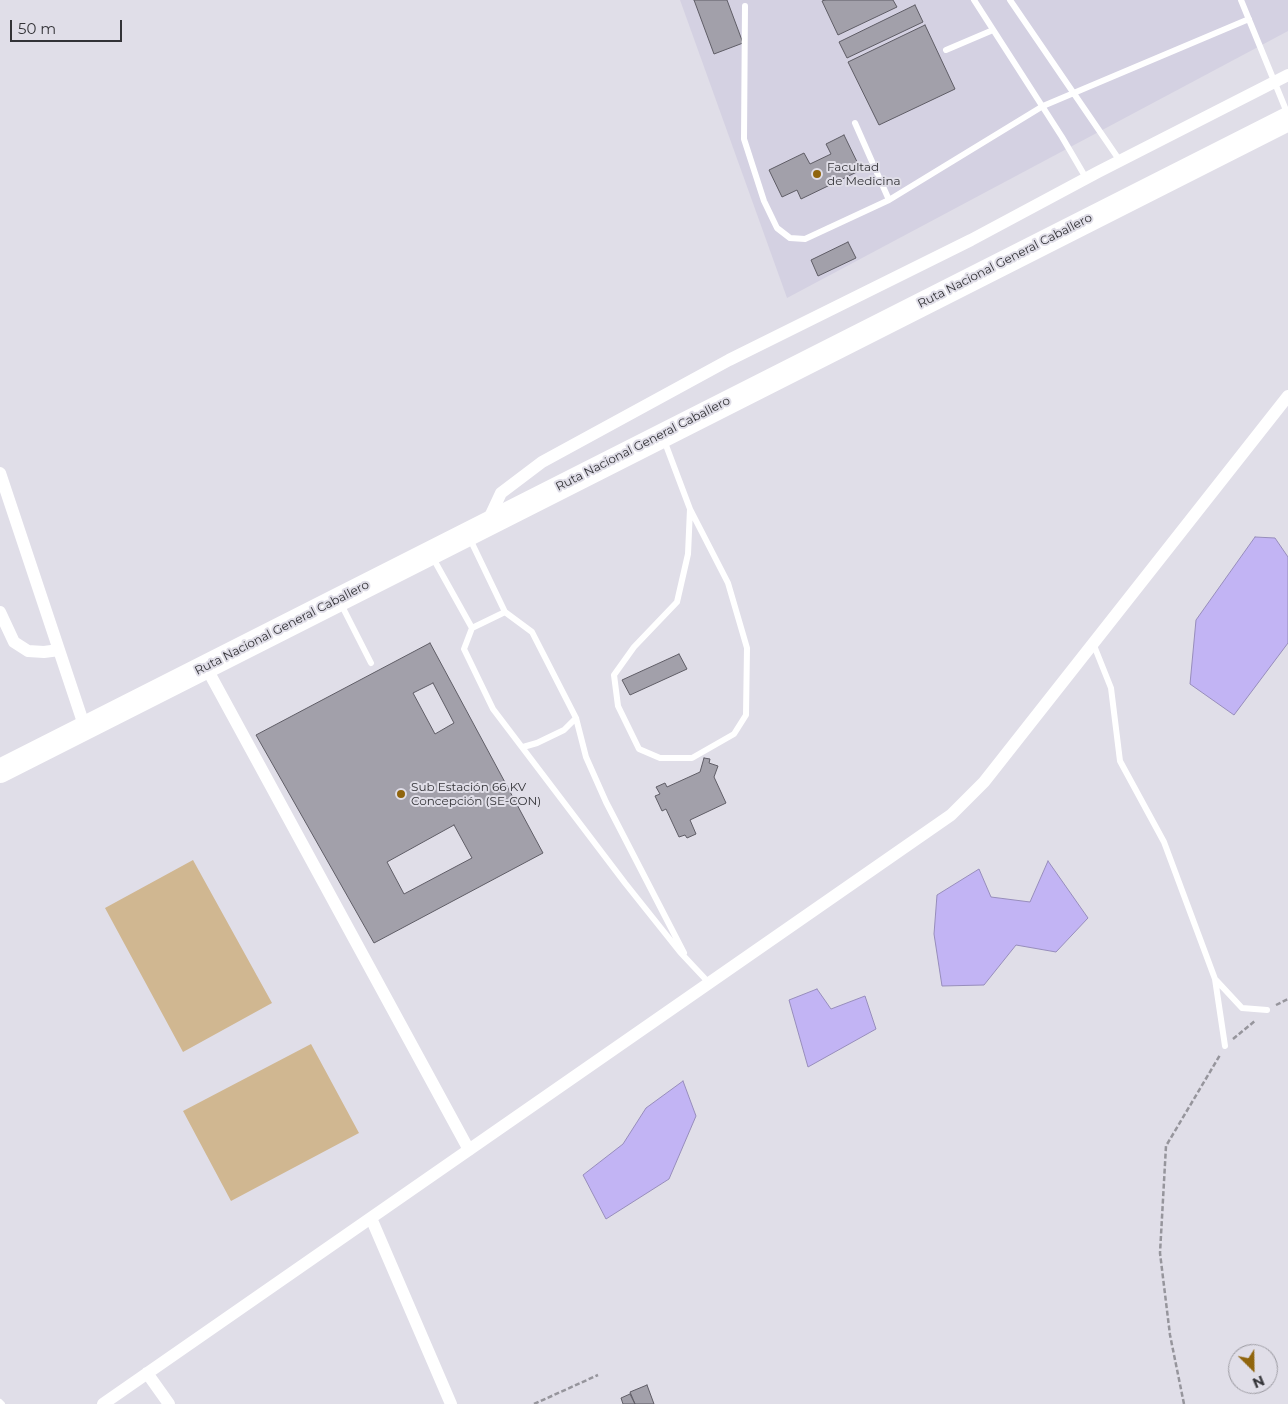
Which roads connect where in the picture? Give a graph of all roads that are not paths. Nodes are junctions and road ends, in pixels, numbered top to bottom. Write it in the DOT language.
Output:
graph roads {
  1 [pos="974,0"];
  2 [pos="1010,0"];
  3 [pos="1241,0"];
  4 [pos="745,6"];
  5 [pos="1249,19"];
  6 [pos="993,30"];
  7 [pos="946,50"];
  8 [pos="1288,75"];
  9 [pos="1275,82"];
  10 [pos="1073,92"];
  11 [pos="1043,106"];
  12 [pos="1288,117"];
  13 [pos="855,123"];
  14 [pos="1120,161"];
  15 [pos="1086,178"];
  16 [pos="889,200"];
  17 [pos="1288,396"];
  18 [pos="662,434"];
  19 [pos="0,474"];
  20 [pos="690,509"];
  21 [pos="477,529"];
  22 [pos="430,553"];
  23 [pos="338,599"];
  24 [pos="0,612"];
  25 [pos="505,612"];
  26 [pos="472,628"];
  27 [pos="1093,643"];
  28 [pos="59,650"];
  29 [pos="371,663"];
  30 [pos="206,667"];
  31 [pos="576,718"];
  32 [pos="85,728"];
  33 [pos="523,747"];
  34 [pos="0,771"];
  35 [pos="686,959"];
  36 [pos="1215,979"];
  37 [pos="710,984"];
  38 [pos="1267,1010"];
  39 [pos="1225,1046"];
  40 [pos="469,1150"];
  41 [pos="371,1218"];
  42 [pos="147,1373"];
  43 [pos="103,1404"];
  44 [pos="169,1404"];
  45 [pos="451,1404"];
  1 -- 6 [label="lane"];
  2 -- 10 [label="lane"];
  3 -- 5 [label="lane"];
  4 -- 16 [label="lane"];
  5 -- 9 [label="lane"];
  5 -- 10 [label="lane"];
  6 -- 7 [label="lane"];
  6 -- 11 [label="lane"];
  8 -- 9 [label="street"];
  9 -- 12 [label="lane"];
  9 -- 14 [label="street"];
  10 -- 11 [label="lane"];
  10 -- 14 [label="lane"];
  11 -- 15 [label="lane"];
  11 -- 16 [label="lane"];
  12 -- 18 [label="highway, Ruta Nacional General Caballero"];
  13 -- 16 [label="lane"];
  14 -- 15 [label="street"];
  15 -- 21 [label="street"];
  17 -- 27 [label="street"];
  18 -- 20 [label="lane"];
  18 -- 21 [label="highway, Ruta Nacional General Caballero"];
  19 -- 28 [label="street"];
  20 -- 20 [label="lane"];
  21 -- 22 [label="highway, Ruta Nacional General Caballero"];
  21 -- 25 [label="lane"];
  22 -- 23 [label="highway, Ruta Nacional General Caballero"];
  22 -- 26 [label="lane"];
  23 -- 29 [label="lane"];
  23 -- 30 [label="highway, Ruta Nacional General Caballero"];
  24 -- 28 [label="street"];
  25 -- 26 [label="lane"];
  25 -- 31 [label="lane"];
  26 -- 33 [label="lane"];
  27 -- 36 [label="lane"];
  27 -- 37 [label="street"];
  28 -- 32 [label="street"];
  30 -- 32 [label="highway, Ruta Nacional General Caballero"];
  30 -- 40 [label="street"];
  31 -- 33 [label="lane"];
  31 -- 35 [label="lane"];
  32 -- 34 [label="highway, Ruta Nacional General Caballero"];
  33 -- 35 [label="lane"];
  35 -- 37 [label="lane"];
  36 -- 38 [label="lane"];
  36 -- 39 [label="lane"];
  37 -- 40 [label="street"];
  40 -- 41 [label="street"];
  41 -- 42 [label="street"];
  41 -- 45 [label="street"];
  42 -- 43 [label="street"];
  42 -- 44 [label="street"];
}
